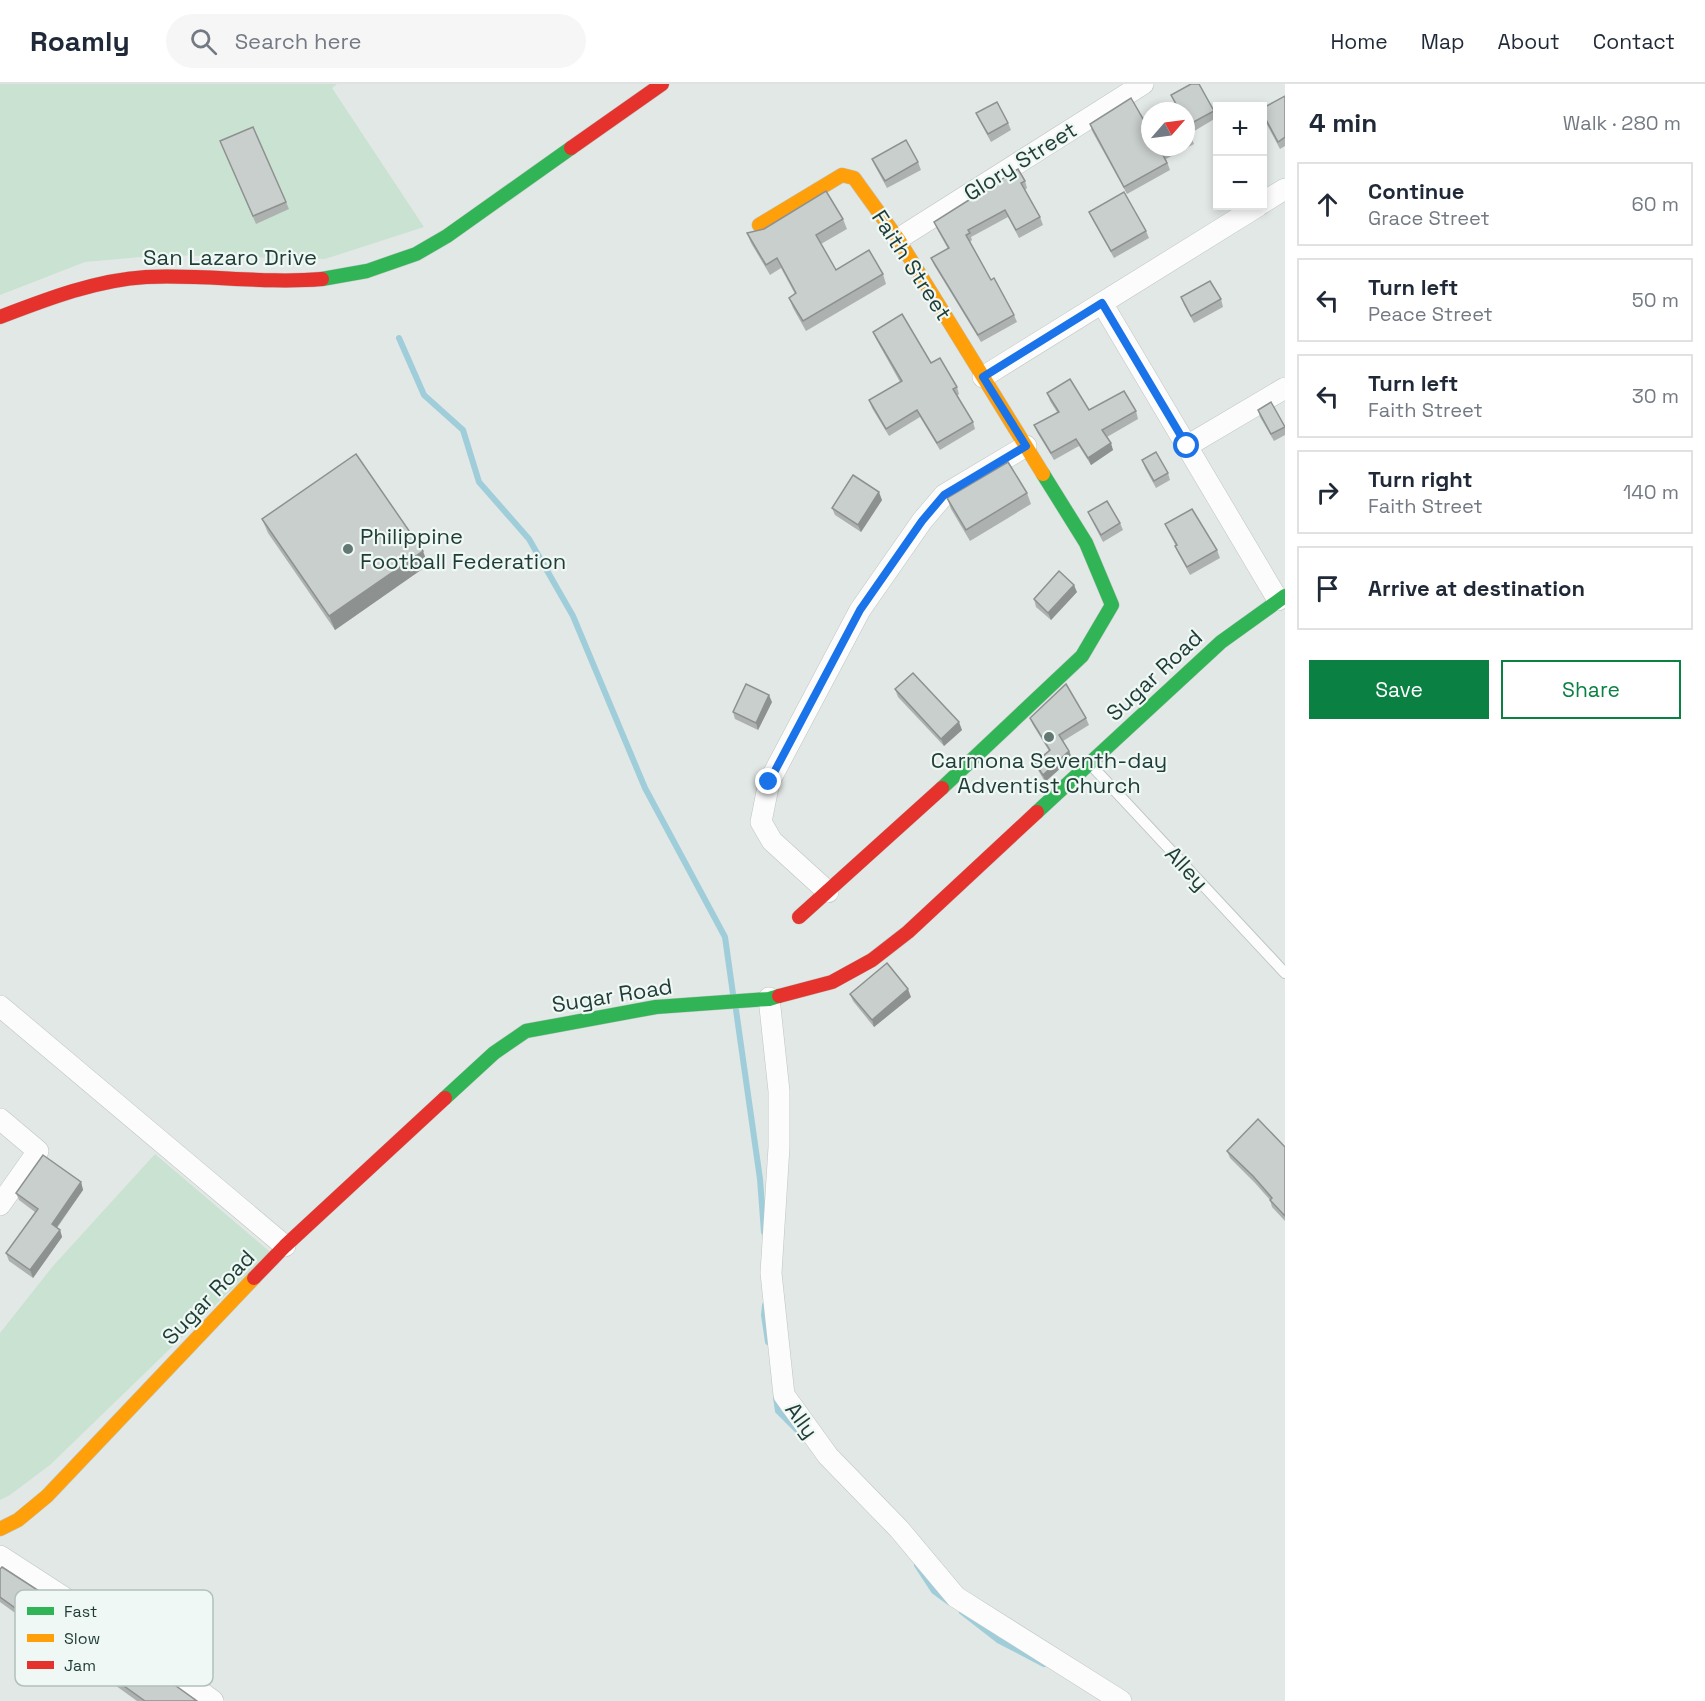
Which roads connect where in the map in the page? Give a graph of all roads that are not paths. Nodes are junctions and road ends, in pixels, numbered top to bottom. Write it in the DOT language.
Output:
graph roads {
  1 [pos="662,84"];
  2 [pos="1143,84"];
  3 [pos="1285,189"];
  4 [pos="1267,200"];
  5 [pos="1252,210"];
  6 [pos="759,225"];
  7 [pos="898,238"];
  8 [pos="1102,303"];
  9 [pos="0,317"];
  10 [pos="983,377"];
  11 [pos="1285,388"];
  12 [pos="1026,446"];
  13 [pos="1187,446"];
  14 [pos="1281,598"];
  15 [pos="1090,763"];
  16 [pos="828,892"];
  17 [pos="799,917"];
  18 [pos="1285,973"];
  19 [pos="769,999"];
  20 [pos="0,1006"];
  21 [pos="0,1119"];
  22 [pos="0,1205"];
  23 [pos="285,1246"];
  24 [pos="0,1529"];
  25 [pos="0,1556"];
  26 [pos="52,1590"];
  27 [pos="192,1686"];
  28 [pos="213,1701"];
  29 [pos="1121,1701"];
  1 -- 9 [label="street, San Lazaro Drive"];
  2 -- 7 [label="street, Glory Street"];
  3 -- 4 [label="street"];
  5 -- 8 [label="street"];
  6 -- 7 [label="street, Faith Street"];
  7 -- 10 [label="street, Faith Street"];
  8 -- 10 [label="street"];
  8 -- 13 [label="street"];
  10 -- 12 [label="street, Faith Street"];
  11 -- 13 [label="street"];
  12 -- 16 [label="street"];
  12 -- 16 [label="street, Faith Street"];
  13 -- 14 [label="street"];
  14 -- 15 [label="street, Sugar Road"];
  15 -- 18 [label="lane, Alley"];
  15 -- 19 [label="street, Sugar Road"];
  16 -- 17 [label="street, Faith Street"];
  19 -- 23 [label="street, Sugar Road"];
  19 -- 29 [label="street, Ally"];
  20 -- 23 [label="street"];
  21 -- 22 [label="street"];
  23 -- 24 [label="street, Sugar Road"];
  25 -- 26 [label="street"];
  27 -- 28 [label="street"];
}
